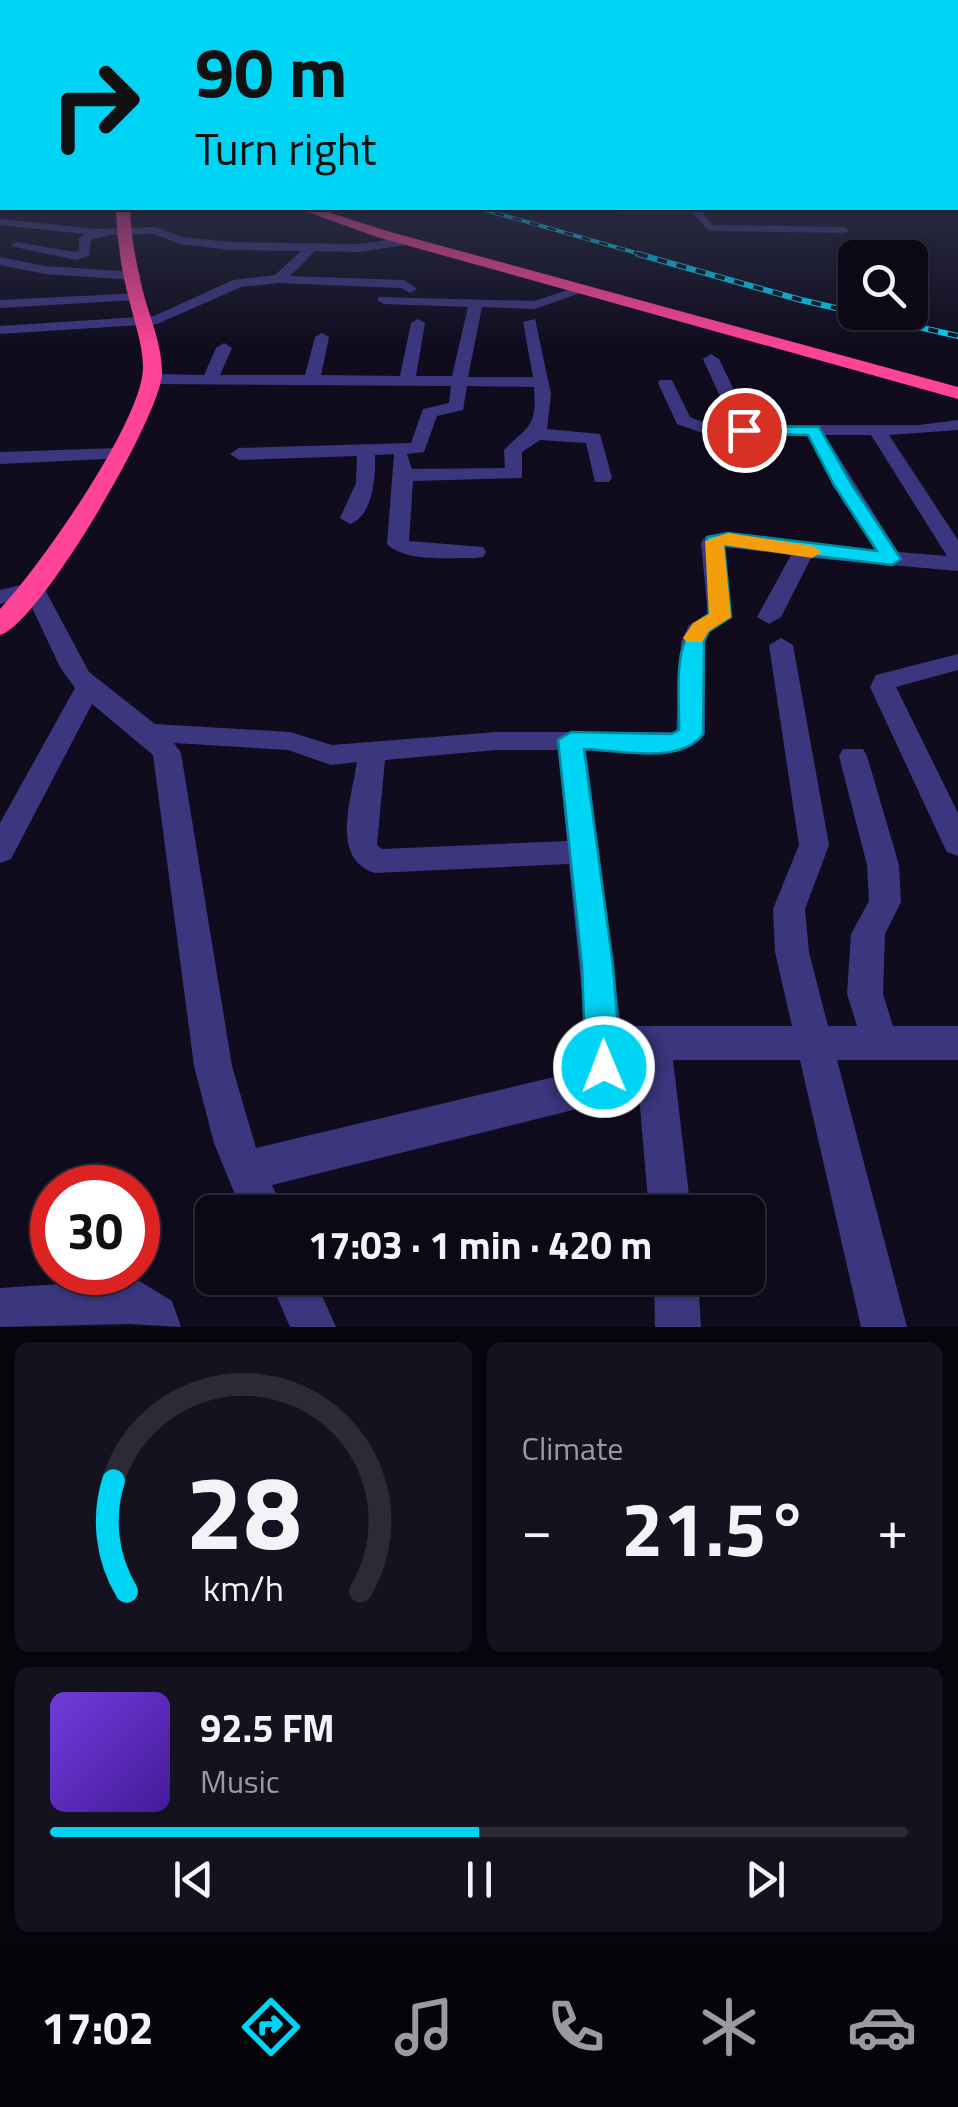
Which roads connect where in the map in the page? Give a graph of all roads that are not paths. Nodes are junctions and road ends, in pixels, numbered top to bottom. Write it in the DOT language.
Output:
graph roads {
  1 [pos="115,225"];
  2 [pos="119,225"];
  3 [pos="129,225"];
  4 [pos="354,225"];
  5 [pos="707,225"];
  6 [pos="156,230"];
  7 [pos="844,230"];
  8 [pos="219,231"];
  9 [pos="287,232"];
  10 [pos="382,234"];
  11 [pos="408,241"];
  12 [pos="16,246"];
  13 [pos="312,248"];
  14 [pos="0,261"];
  15 [pos="44,270"];
  16 [pos="31,279"];
  17 [pos="279,279"];
  18 [pos="135,286"];
  19 [pos="17,287"];
  20 [pos="582,290"];
  21 [pos="384,300"];
  22 [pos="0,301"];
  23 [pos="408,301"];
  24 [pos="476,303"];
  25 [pos="145,322"];
  26 [pos="418,322"];
  27 [pos="530,322"];
  28 [pos="0,330"];
  29 [pos="322,337"];
  30 [pos="224,348"];
  31 [pos="711,360"];
  32 [pos="210,378"];
  33 [pos="312,378"];
  34 [pos="155,379"];
  35 [pos="407,380"];
  36 [pos="462,380"];
  37 [pos="540,382"];
  38 [pos="666,383"];
  39 [pos="958,393"];
  40 [pos="958,425"];
  41 [pos="744,430"];
  42 [pos="814,430"];
  43 [pos="878,430"];
  44 [pos="536,434"];
  45 [pos="400,451"];
  46 [pos="366,452"];
  47 [pos="118,454"];
  48 [pos="239,454"];
  49 [pos="0,458"];
  50 [pos="402,475"];
  51 [pos="602,478"];
  52 [pos="350,518"];
  53 [pos="804,551"];
  54 [pos="474,552"];
  55 [pos="892,559"];
  56 [pos="958,561"];
  57 [pos="34,590"];
  58 [pos="0,597"];
  59 [pos="0,626"];
  60 [pos="958,662"];
  61 [pos="88,687"];
  62 [pos="152,733"];
  63 [pos="571,740"];
  64 [pos="372,750"];
  65 [pos="853,756"];
  66 [pos="958,844"];
  67 [pos="0,851"];
  68 [pos="586,852"];
  69 [pos="653,1042"];
  70 [pos="604,1043"];
  71 [pos="818,1044"];
  72 [pos="880,1044"];
  73 [pos="958,1044"];
  74 [pos="246,1171"];
  75 [pos="257,1195"];
  76 [pos="668,1195"];
  77 [pos="299,1295"];
  78 [pos="677,1295"];
  79 [pos="0,1310"];
  80 [pos="158,1327"];
  81 [pos="313,1327"];
  82 [pos="678,1327"];
  83 [pos="884,1327"];
  1 -- 12 [label="street"];
  2 -- 18 [label="highway"];
  3 -- 6 [label="street"];
  4 -- 10 [label="highway"];
  5 -- 7 [label="street"];
  6 -- 8 [label="street"];
  6 -- 13 [label="street"];
  9 -- 10 [label="street"];
  10 -- 11 [label="highway"];
  11 -- 13 [label="street"];
  11 -- 20 [label="highway"];
  13 -- 17 [label="street"];
  14 -- 15 [label="street"];
  15 -- 16 [label="street"];
  15 -- 18 [label="street"];
  17 -- 23 [label="street"];
  17 -- 25 [label="street"];
  18 -- 22 [label="street"];
  18 -- 25 [label="highway"];
  19 -- 22 [label="street"];
  20 -- 24 [label="street"];
  20 -- 39 [label="highway"];
  21 -- 23 [label="street"];
  23 -- 24 [label="street"];
  24 -- 36 [label="street"];
  25 -- 28 [label="street"];
  25 -- 34 [label="highway"];
  26 -- 35 [label="street"];
  27 -- 37 [label="street"];
  29 -- 33 [label="street"];
  30 -- 32 [label="street"];
  31 -- 41 [label="street"];
  32 -- 33 [label="street"];
  32 -- 34 [label="street"];
  33 -- 35 [label="street"];
  34 -- 47 [label="highway"];
  35 -- 36 [label="street"];
  36 -- 37 [label="street"];
  36 -- 45 [label="street"];
  37 -- 44 [label="street"];
  38 -- 41 [label="street"];
  40 -- 43 [label="street"];
  41 -- 42 [label="street"];
  42 -- 43 [label="street"];
  42 -- 55 [label="street"];
  43 -- 56 [label="street"];
  44 -- 50 [label="street"];
  44 -- 51 [label="street"];
  45 -- 46 [label="street"];
  45 -- 50 [label="street"];
  46 -- 48 [label="street"];
  46 -- 52 [label="street"];
  47 -- 49 [label="street"];
  47 -- 57 [label="highway"];
  50 -- 54 [label="street"];
  53 -- 55 [label="street"];
  53 -- 63 [label="street"];
  53 -- 71 [label="street"];
  55 -- 56 [label="street"];
  57 -- 58 [label="street"];
  57 -- 59 [label="highway"];
  57 -- 61 [label="street"];
  60 -- 66 [label="street"];
  61 -- 62 [label="street"];
  61 -- 67 [label="street"];
  62 -- 64 [label="street"];
  62 -- 74 [label="street"];
  63 -- 64 [label="street"];
  63 -- 68 [label="street"];
  64 -- 68 [label="street"];
  65 -- 72 [label="street"];
  68 -- 70 [label="street"];
  69 -- 70 [label="street"];
  69 -- 71 [label="street"];
  69 -- 76 [label="street"];
  70 -- 74 [label="street"];
  71 -- 72 [label="street"];
  71 -- 83 [label="street"];
  72 -- 73 [label="street"];
  74 -- 75 [label="street"];
  77 -- 81 [label="street"];
  78 -- 82 [label="street"];
  79 -- 80 [label="street"];
}
